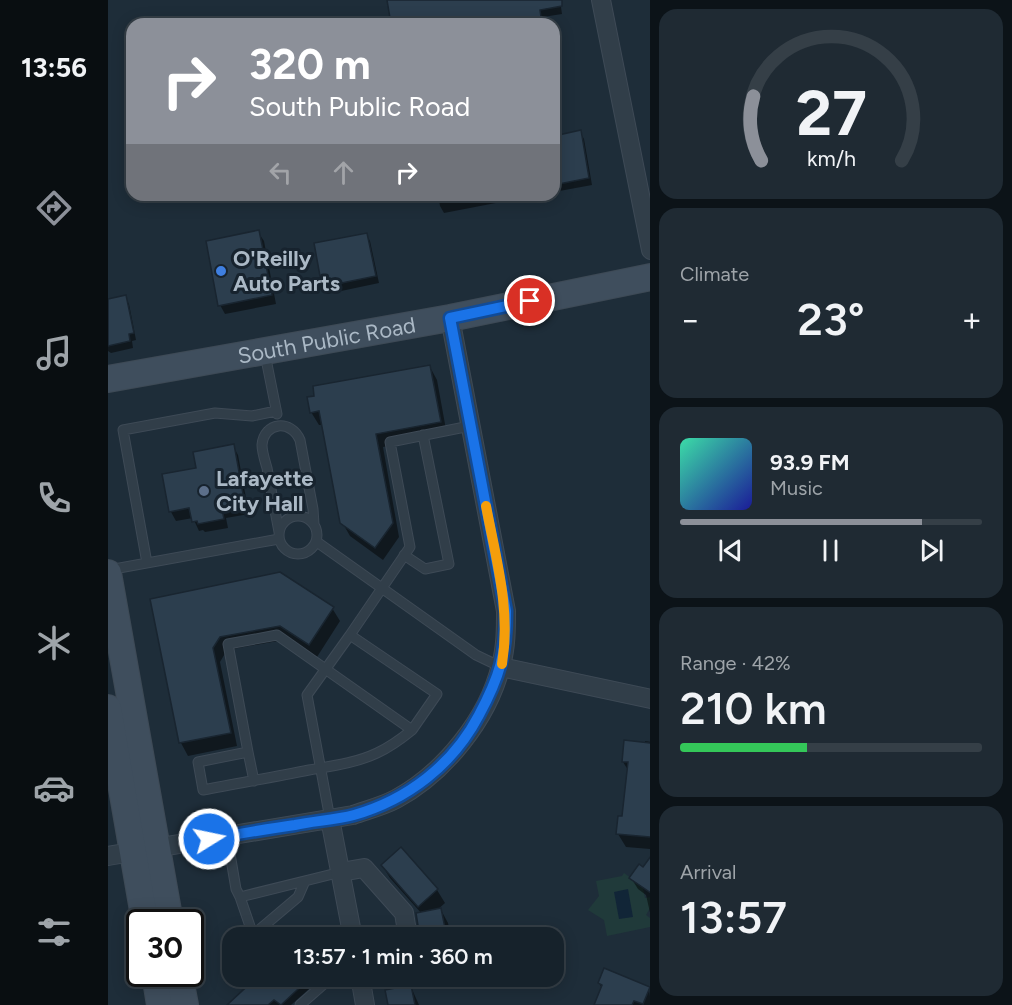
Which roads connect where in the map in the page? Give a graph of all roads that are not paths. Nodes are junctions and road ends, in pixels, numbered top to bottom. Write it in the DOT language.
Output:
graph roads {
  1 [pos="601,0"];
  2 [pos="650,245"];
  3 [pos="650,277"];
  4 [pos="450,318"];
  5 [pos="264,351"];
  6 [pos="108,379"];
  7 [pos="276,411"];
  8 [pos="279,425"];
  9 [pos="470,426"];
  10 [pos="423,435"];
  11 [pos="314,524"];
  12 [pos="279,535"];
  13 [pos="317,542"];
  14 [pos="404,555"];
  15 [pos="147,563"];
  16 [pos="108,572"];
  17 [pos="381,589"];
  18 [pos="350,635"];
  19 [pos="501,667"];
  20 [pos="325,670"];
  21 [pos="650,699"];
  22 [pos="108,708"];
  23 [pos="412,730"];
  24 [pos="248,752"];
  25 [pos="321,768"];
  26 [pos="254,781"];
  27 [pos="330,819"];
  28 [pos="227,836"];
  29 [pos="133,851"];
  30 [pos="341,872"];
  31 [pos="305,881"];
  32 [pos="240,897"];
  33 [pos="144,909"];
  34 [pos="163,909"];
  35 [pos="351,927"];
  36 [pos="406,927"];
  37 [pos="157,987"];
  38 [pos="182,987"];
  39 [pos="320,987"];
  40 [pos="362,987"];
  41 [pos="160,1005"];
  42 [pos="185,1005"];
  43 [pos="300,1005"];
  44 [pos="365,1005"];
  1 -- 2 [label="street"];
  3 -- 4 [label="main road, South Public Road"];
  4 -- 5 [label="main road, South Public Road"];
  4 -- 9 [label="street"];
  5 -- 6 [label="main road, South Public Road"];
  5 -- 7 [label="lane"];
  7 -- 8 [label="lane"];
  7 -- 15 [label="lane"];
  8 -- 11 [label="lane"];
  8 -- 12 [label="lane"];
  9 -- 10 [label="lane"];
  9 -- 19 [label="street"];
  10 -- 14 [label="lane"];
  10 -- 14 [label="lane"];
  11 -- 12 [label="lane"];
  11 -- 13 [label="lane"];
  12 -- 13 [label="lane"];
  12 -- 15 [label="lane"];
  13 -- 17 [label="lane"];
  14 -- 17 [label="lane"];
  15 -- 16 [label="lane"];
  16 -- 29 [label="main road"];
  17 -- 18 [label="lane"];
  17 -- 19 [label="lane"];
  18 -- 20 [label="lane"];
  18 -- 23 [label="lane"];
  19 -- 21 [label="street"];
  19 -- 27 [label="street"];
  20 -- 23 [label="lane"];
  20 -- 24 [label="lane"];
  20 -- 25 [label="lane"];
  22 -- 29 [label="main road"];
  23 -- 25 [label="lane"];
  24 -- 26 [label="lane"];
  24 -- 26 [label="lane"];
  25 -- 26 [label="lane"];
  25 -- 27 [label="lane"];
  27 -- 28 [label="street"];
  27 -- 30 [label="street"];
  28 -- 29 [label="street"];
  28 -- 32 [label="lane"];
  29 -- 33 [label="main road"];
  29 -- 34 [label="main road"];
  30 -- 31 [label="lane"];
  30 -- 35 [label="street"];
  30 -- 36 [label="street"];
  31 -- 32 [label="lane"];
  31 -- 32 [label="lane"];
  37 -- 41 [label="main road"];
  38 -- 42 [label="main road"];
  39 -- 43 [label="lane"];
  40 -- 44 [label="street"];
}
